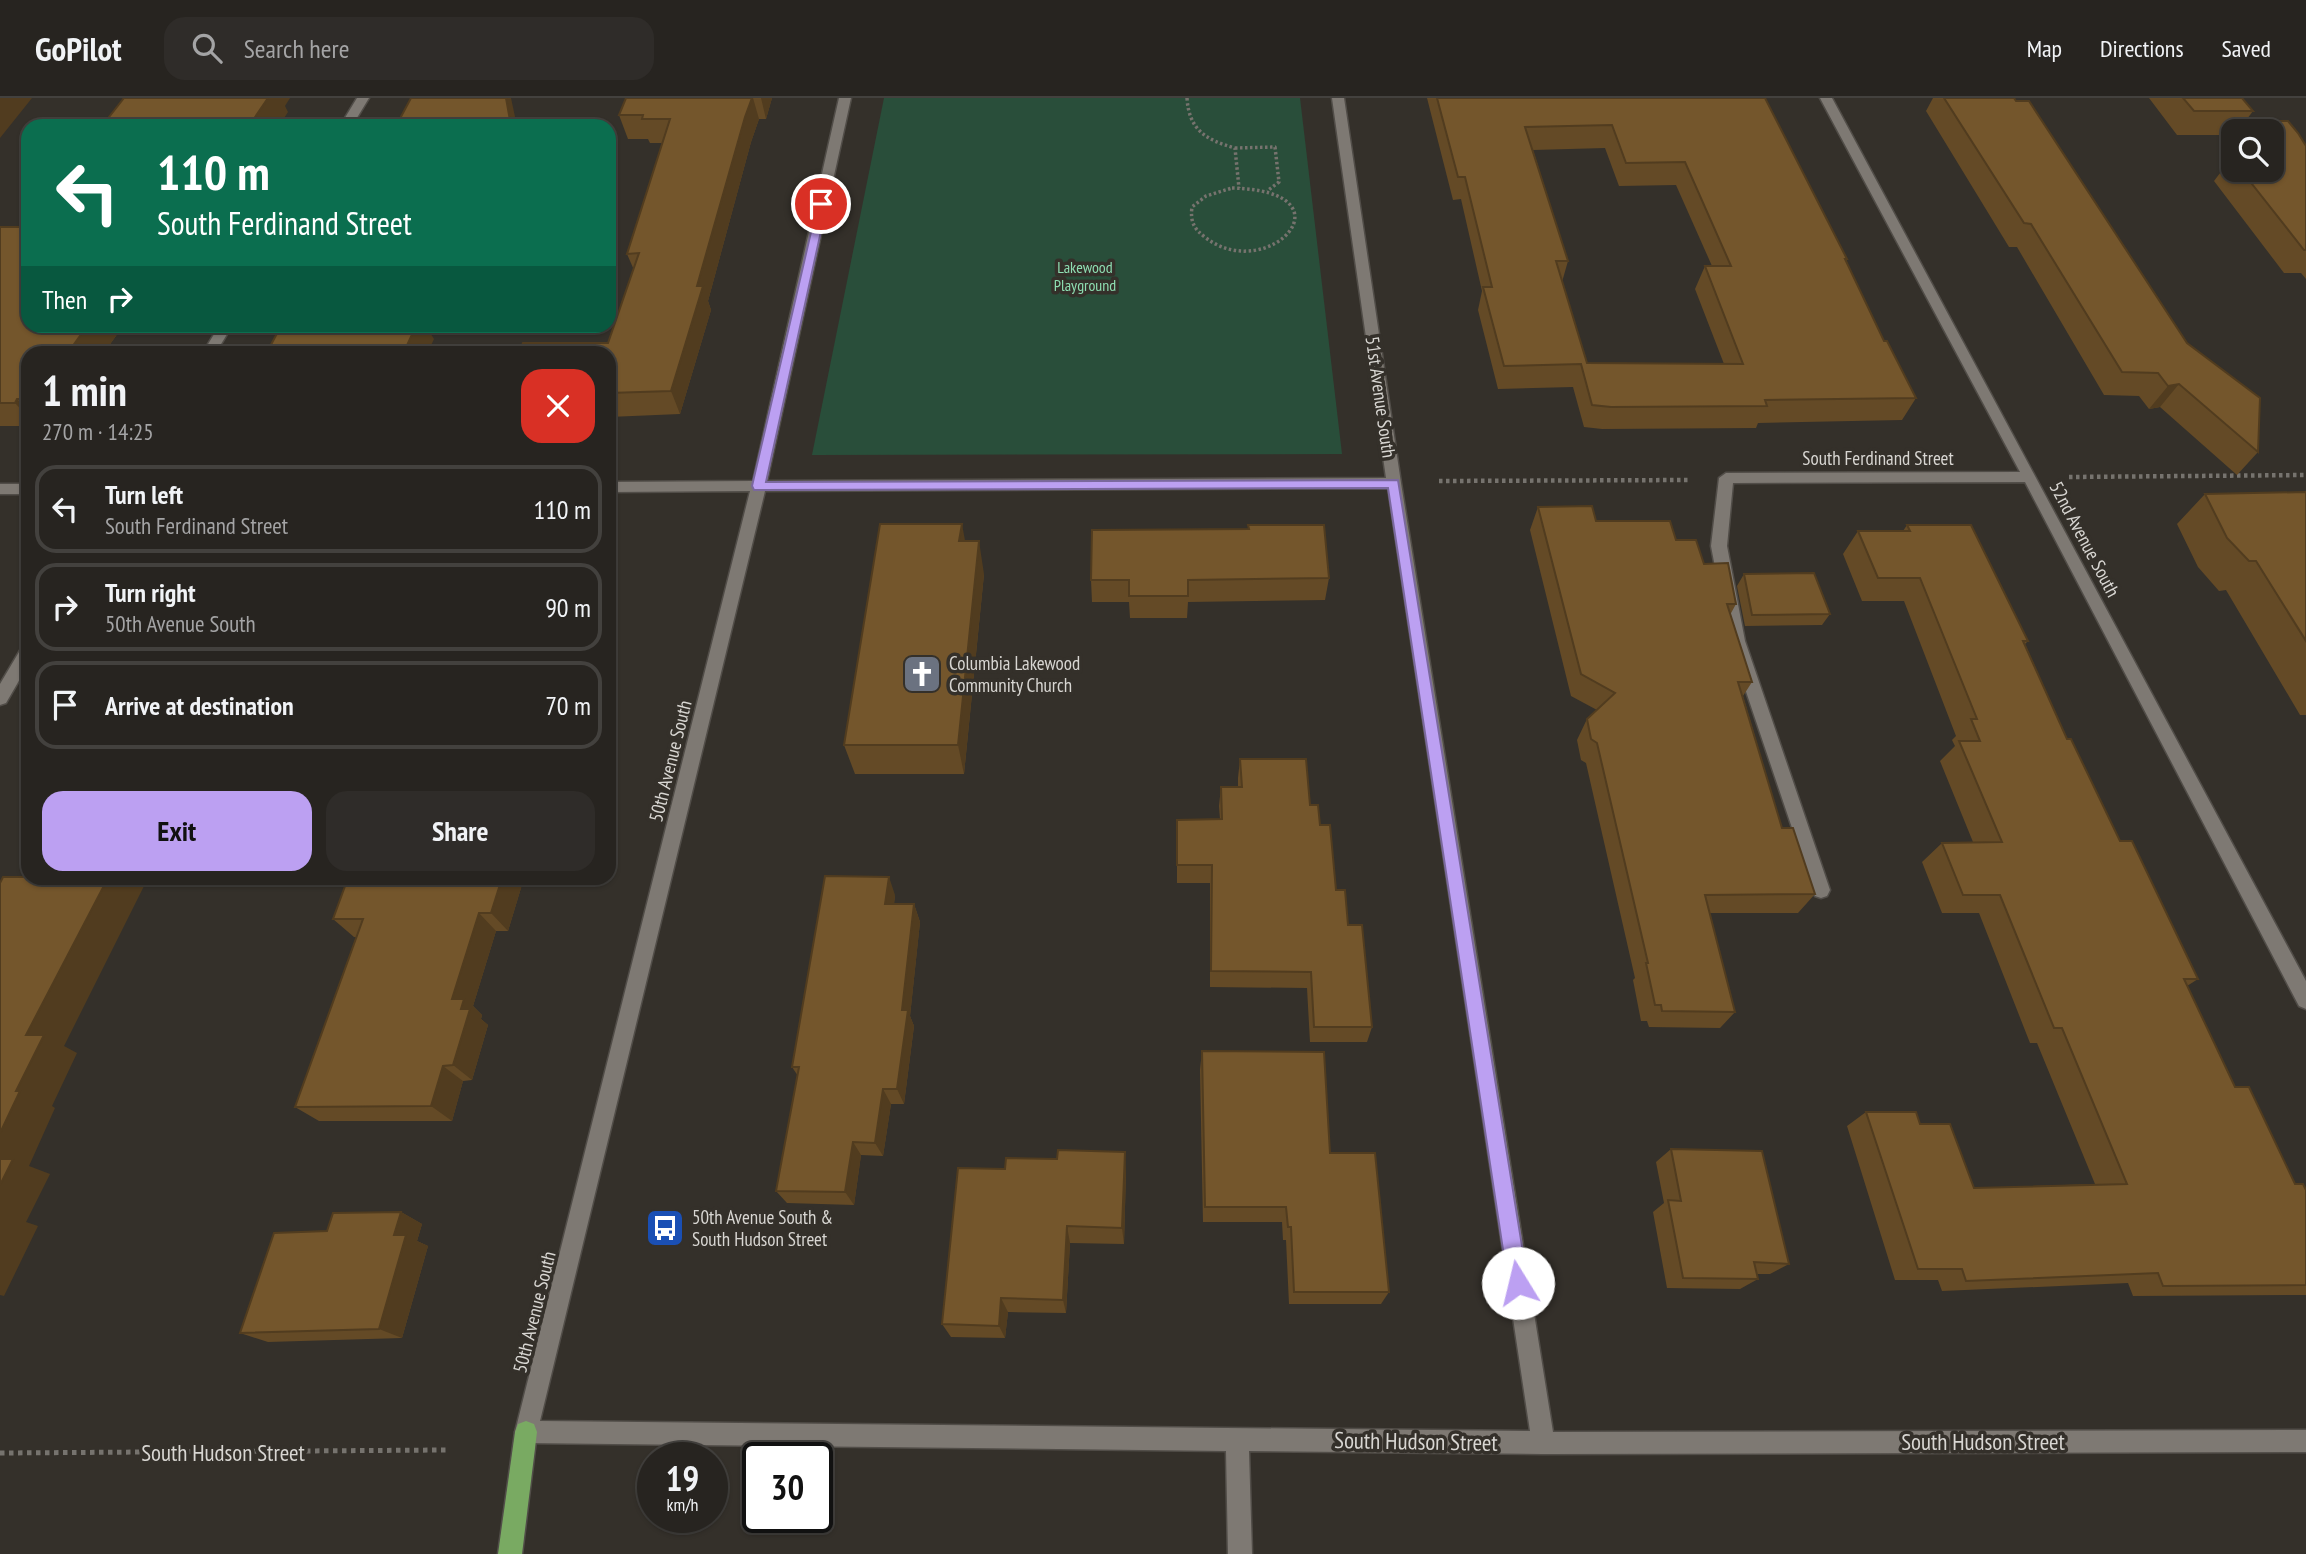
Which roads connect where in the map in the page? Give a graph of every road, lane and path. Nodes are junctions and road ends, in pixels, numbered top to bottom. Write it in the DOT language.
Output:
graph roads {
  1 [pos="363,98"];
  2 [pos="845,98"];
  3 [pos="1187,98"];
  4 [pos="1338,98"];
  5 [pos="1826,98"];
  6 [pos="350,119"];
  7 [pos="1236,148"];
  8 [pos="1239,188"];
  9 [pos="1267,191"];
  10 [pos="2306,475"];
  11 [pos="2030,477"];
  12 [pos="2069,477"];
  13 [pos="1701,480"];
  14 [pos="1439,481"];
  15 [pos="1394,483"];
  16 [pos="759,486"];
  17 [pos="616,487"];
  18 [pos="0,489"];
  19 [pos="21,489"];
  20 [pos="21,663"];
  21 [pos="0,698"];
  22 [pos="1821,890"];
  23 [pos="2306,1000"];
  24 [pos="526,1432"];
  25 [pos="1237,1440"];
  26 [pos="2306,1441"];
  27 [pos="1543,1443"];
  28 [pos="446,1450"];
  29 [pos="0,1452"];
  30 [pos="510,1554"];
  31 [pos="1240,1554"];
  1 -- 6 [label="street"];
  2 -- 16 [label="street, 50th Avenue South"];
  3 -- 7 [label="path"];
  4 -- 15 [label="street, 51st Avenue South"];
  5 -- 11 [label="street, 52nd Avenue South"];
  7 -- 8 [label="path"];
  7 -- 9 [label="path"];
  8 -- 9 [label="path"];
  8 -- 9 [label="path"];
  10 -- 12 [label="path"];
  11 -- 22 [label="street, South Ferdinand Street"];
  11 -- 23 [label="street, 52nd Avenue South"];
  13 -- 14 [label="path"];
  15 -- 16 [label="street"];
  15 -- 27 [label="street, 51st Avenue South"];
  16 -- 17 [label="street"];
  16 -- 24 [label="street, 50th Avenue South"];
  18 -- 19 [label="street"];
  20 -- 21 [label="street"];
  24 -- 25 [label="street, South Hudson Street"];
  24 -- 30 [label="main road"];
  25 -- 27 [label="street, South Hudson Street"];
  25 -- 31 [label="street"];
  26 -- 27 [label="street, South Hudson Street"];
  28 -- 29 [label="path, South Hudson Street"];
}
